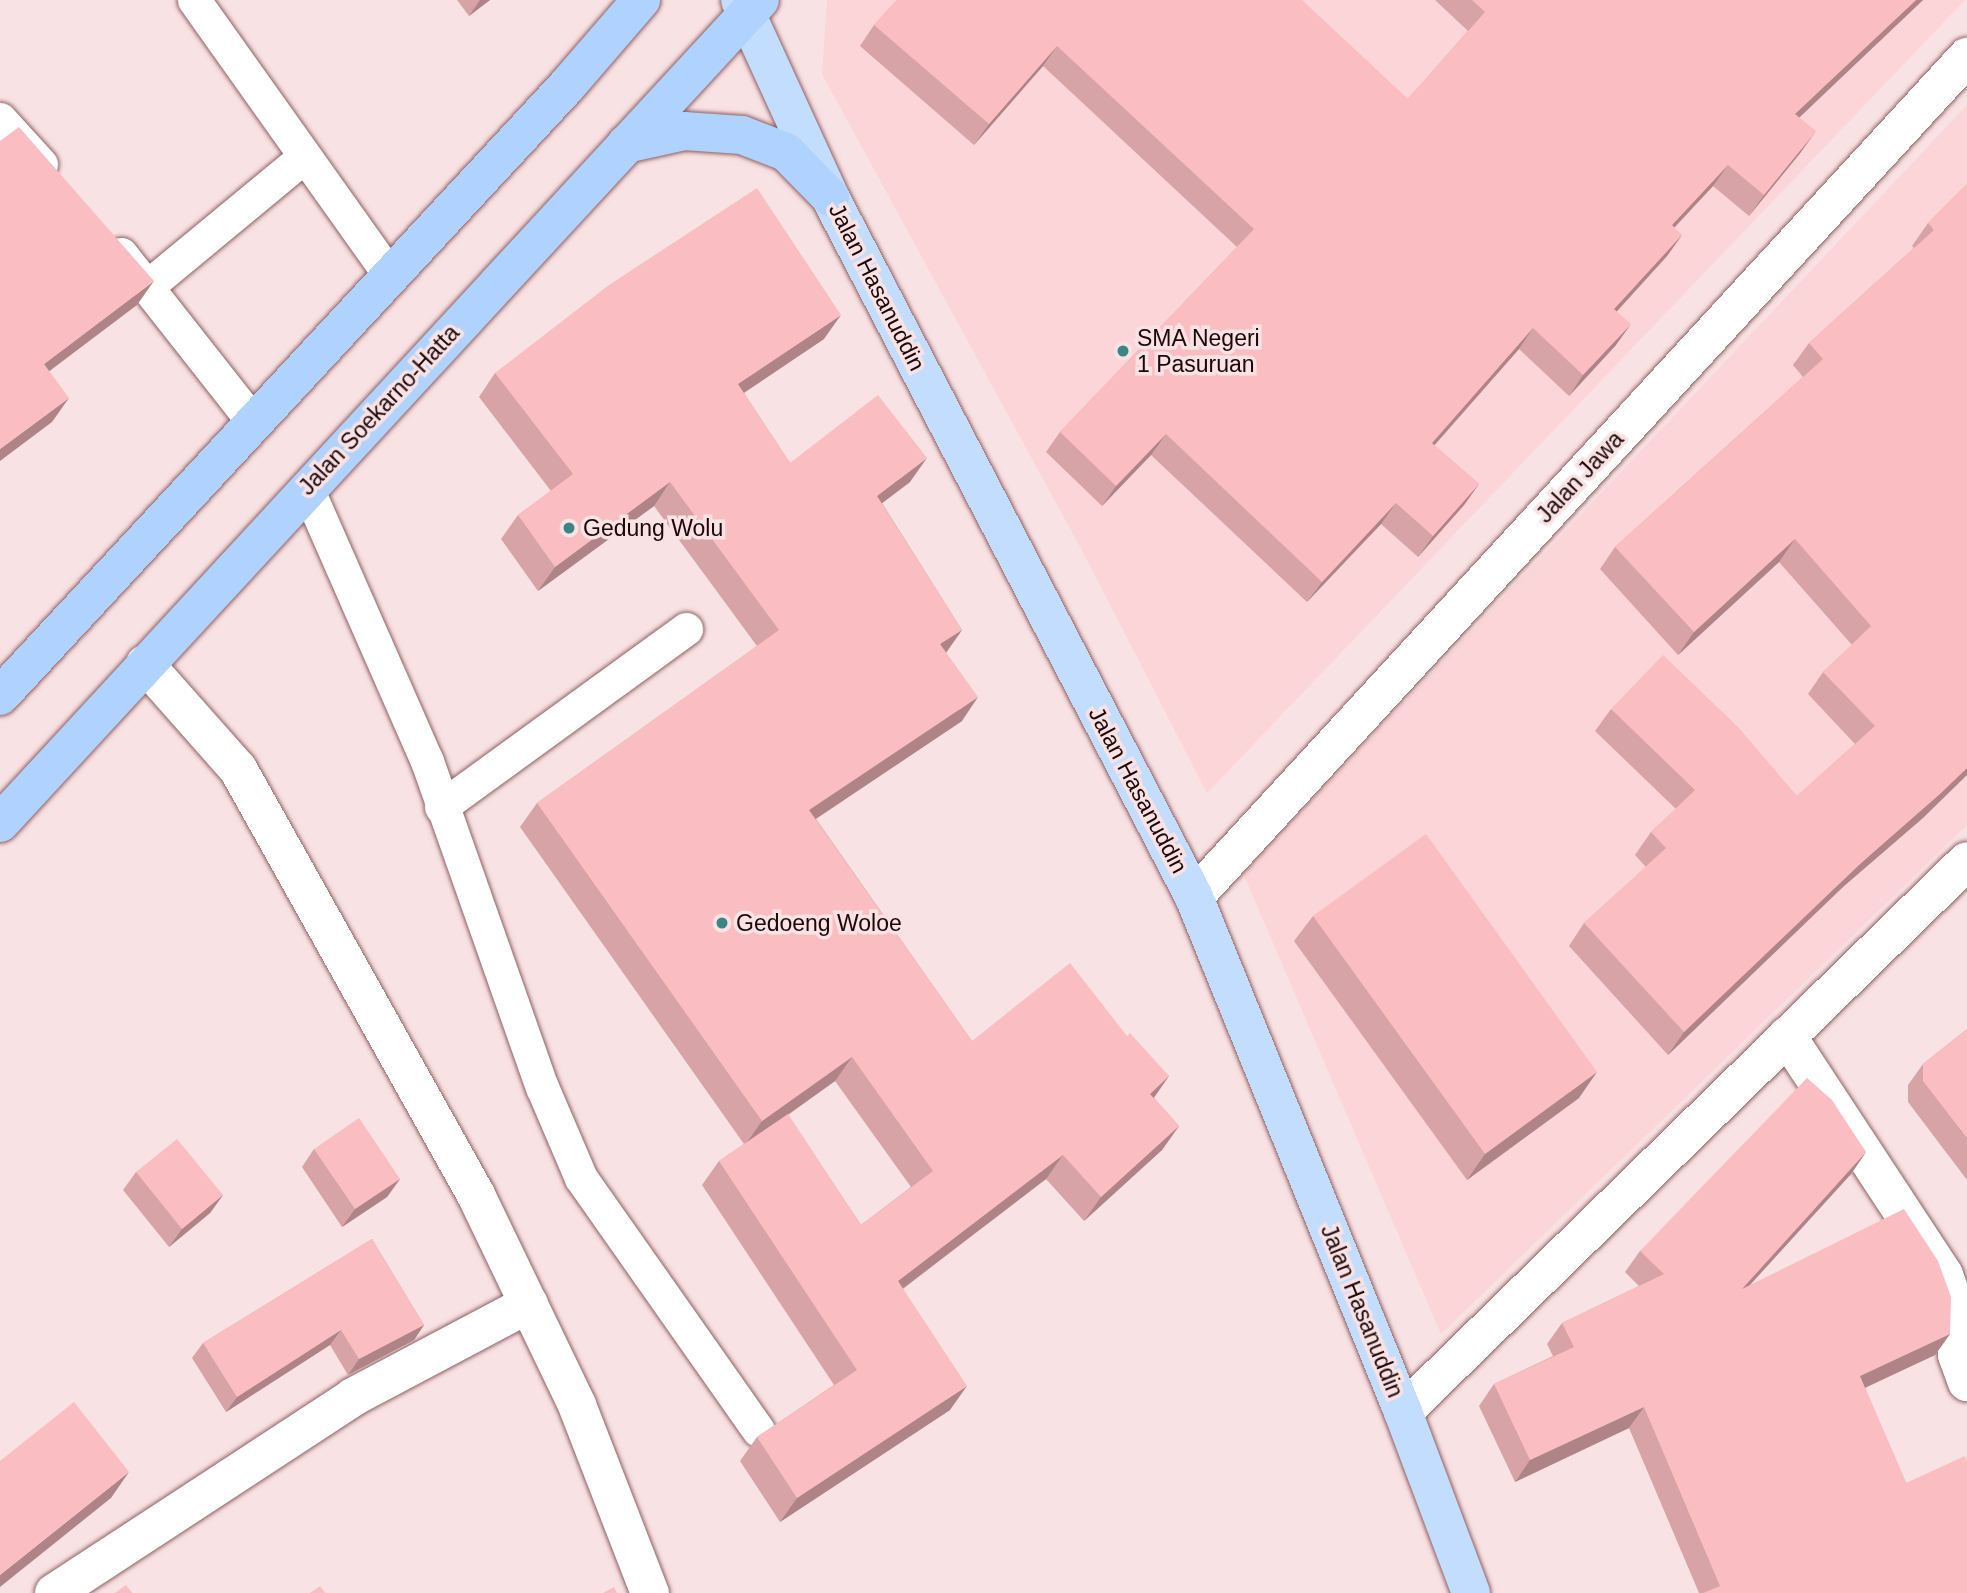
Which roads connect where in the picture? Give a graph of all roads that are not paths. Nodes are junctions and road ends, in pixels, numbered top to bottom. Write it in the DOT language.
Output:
graph roads {
  1 [pos="194,0"];
  2 [pos="641,0"];
  3 [pos="749,5"];
  4 [pos="1967,57"];
  5 [pos="0,119"];
  6 [pos="626,144"];
  7 [pos="304,157"];
  8 [pos="65,192"];
  9 [pos="830,197"];
  10 [pos="102,233"];
  11 [pos="390,276"];
  12 [pos="149,285"];
  13 [pos="254,423"];
  14 [pos="307,488"];
  15 [pos="686,629"];
  16 [pos="145,664"];
  17 [pos="0,696"];
  18 [pos="441,807"];
  19 [pos="0,823"];
  20 [pos="1967,861"];
  21 [pos="1194,897"];
  22 [pos="1787,1036"];
  23 [pos="529,1304"];
  24 [pos="1967,1382"];
  25 [pos="1403,1412"];
  26 [pos="758,1430"];
  27 [pos="1465,1591"];
  28 [pos="54,1593"];
  29 [pos="650,1593"];
  1 -- 7 [label="lane"];
  2 -- 11 [label="highway"];
  3 -- 6 [label="highway, Jalan Soekarno-Hatta"];
  3 -- 9 [label="main road, Jalan Hasanuddin"];
  4 -- 21 [label="street, Jalan Jawa"];
  5 -- 8 [label="lane"];
  6 -- 9 [label="highway"];
  6 -- 14 [label="highway, Jalan Soekarno-Hatta"];
  7 -- 11 [label="lane"];
  7 -- 12 [label="lane"];
  9 -- 21 [label="main road, Jalan Hasanuddin"];
  10 -- 12 [label="lane"];
  11 -- 13 [label="highway"];
  12 -- 13 [label="lane"];
  13 -- 17 [label="highway"];
  14 -- 16 [label="highway, Jalan Soekarno-Hatta"];
  14 -- 18 [label="lane"];
  15 -- 18 [label="lane"];
  16 -- 19 [label="highway, Jalan Soekarno-Hatta"];
  16 -- 23 [label="street"];
  18 -- 26 [label="lane"];
  20 -- 22 [label="street"];
  21 -- 25 [label="main road, Jalan Hasanuddin"];
  22 -- 24 [label="street"];
  22 -- 25 [label="street"];
  23 -- 28 [label="street"];
  23 -- 29 [label="street"];
  25 -- 27 [label="main road, Jalan Hasanuddin"];
}
